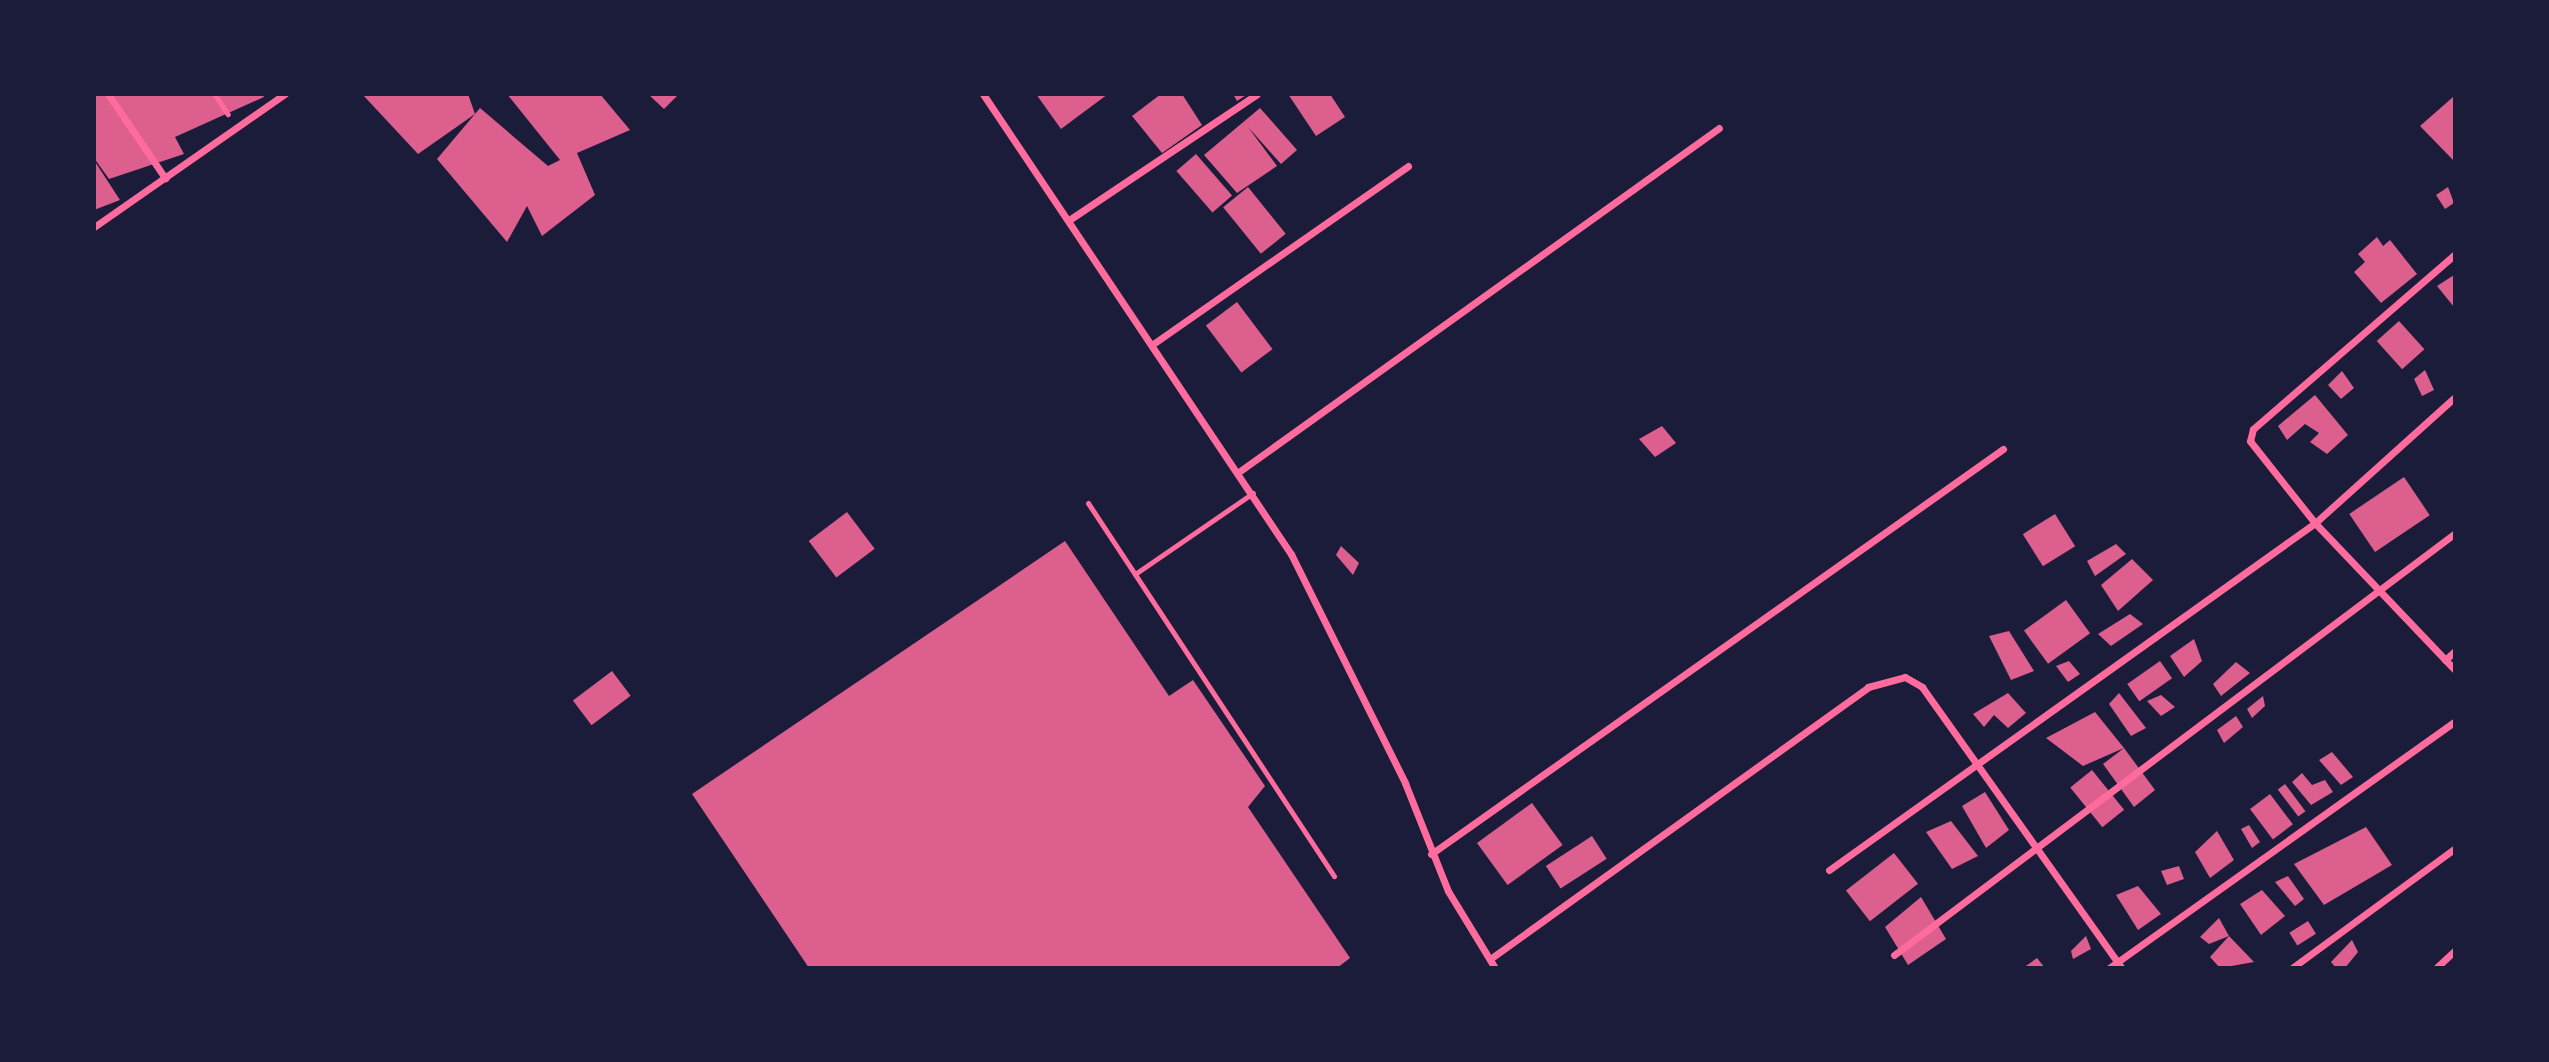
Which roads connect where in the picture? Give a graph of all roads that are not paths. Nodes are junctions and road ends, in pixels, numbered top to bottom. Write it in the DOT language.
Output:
graph roads {
  1 [pos="108,94"];
  2 [pos="285,94"];
  3 [pos="984,94"];
  4 [pos="1257,94"];
  5 [pos="1719,128"];
  6 [pos="1408,166"];
  7 [pos="165,178"];
  8 [pos="1069,220"];
  9 [pos="94,227"];
  10 [pos="2455,256"];
  11 [pos="1153,344"];
  12 [pos="2455,398"];
  13 [pos="2003,449"];
  14 [pos="1240,471"];
  15 [pos="1253,494"];
  16 [pos="1088,503"];
  17 [pos="2315,523"];
  18 [pos="2455,534"];
  19 [pos="1135,574"];
  20 [pos="2381,592"];
  21 [pos="2455,652"];
  22 [pos="2445,660"];
  23 [pos="2455,669"];
  24 [pos="2455,722"];
  25 [pos="1978,764"];
  26 [pos="2455,849"];
  27 [pos="2036,850"];
  28 [pos="1431,854"];
  29 [pos="1829,870"];
  30 [pos="1334,876"];
  31 [pos="2455,951"];
  32 [pos="1894,956"];
  33 [pos="1490,960"];
  34 [pos="2119,965"];
  35 [pos="1495,968"];
  36 [pos="2109,968"];
  37 [pos="2292,968"];
  38 [pos="2436,968"];
  1 -- 7 [label="street"];
  2 -- 7 [label="street"];
  3 -- 8 [label="street"];
  4 -- 8 [label="street"];
  5 -- 14 [label="street"];
  6 -- 11 [label="street"];
  7 -- 9 [label="street"];
  8 -- 11 [label="street"];
  10 -- 17 [label="street"];
  11 -- 14 [label="street"];
  12 -- 17 [label="street"];
  13 -- 28 [label="street"];
  14 -- 15 [label="street"];
  15 -- 19 [label="lane"];
  15 -- 28 [label="street"];
  16 -- 19 [label="lane"];
  17 -- 20 [label="street"];
  17 -- 25 [label="street"];
  18 -- 20 [label="street"];
  19 -- 30 [label="lane"];
  20 -- 22 [label="street"];
  20 -- 27 [label="street"];
  21 -- 22 [label="street"];
  22 -- 23 [label="street"];
  24 -- 34 [label="street"];
  25 -- 27 [label="street"];
  25 -- 29 [label="street"];
  25 -- 33 [label="street"];
  26 -- 37 [label="street"];
  27 -- 32 [label="street"];
  27 -- 34 [label="street"];
  28 -- 33 [label="street"];
  31 -- 38 [label="street"];
  33 -- 35 [label="street"];
  34 -- 36 [label="street"];
}
